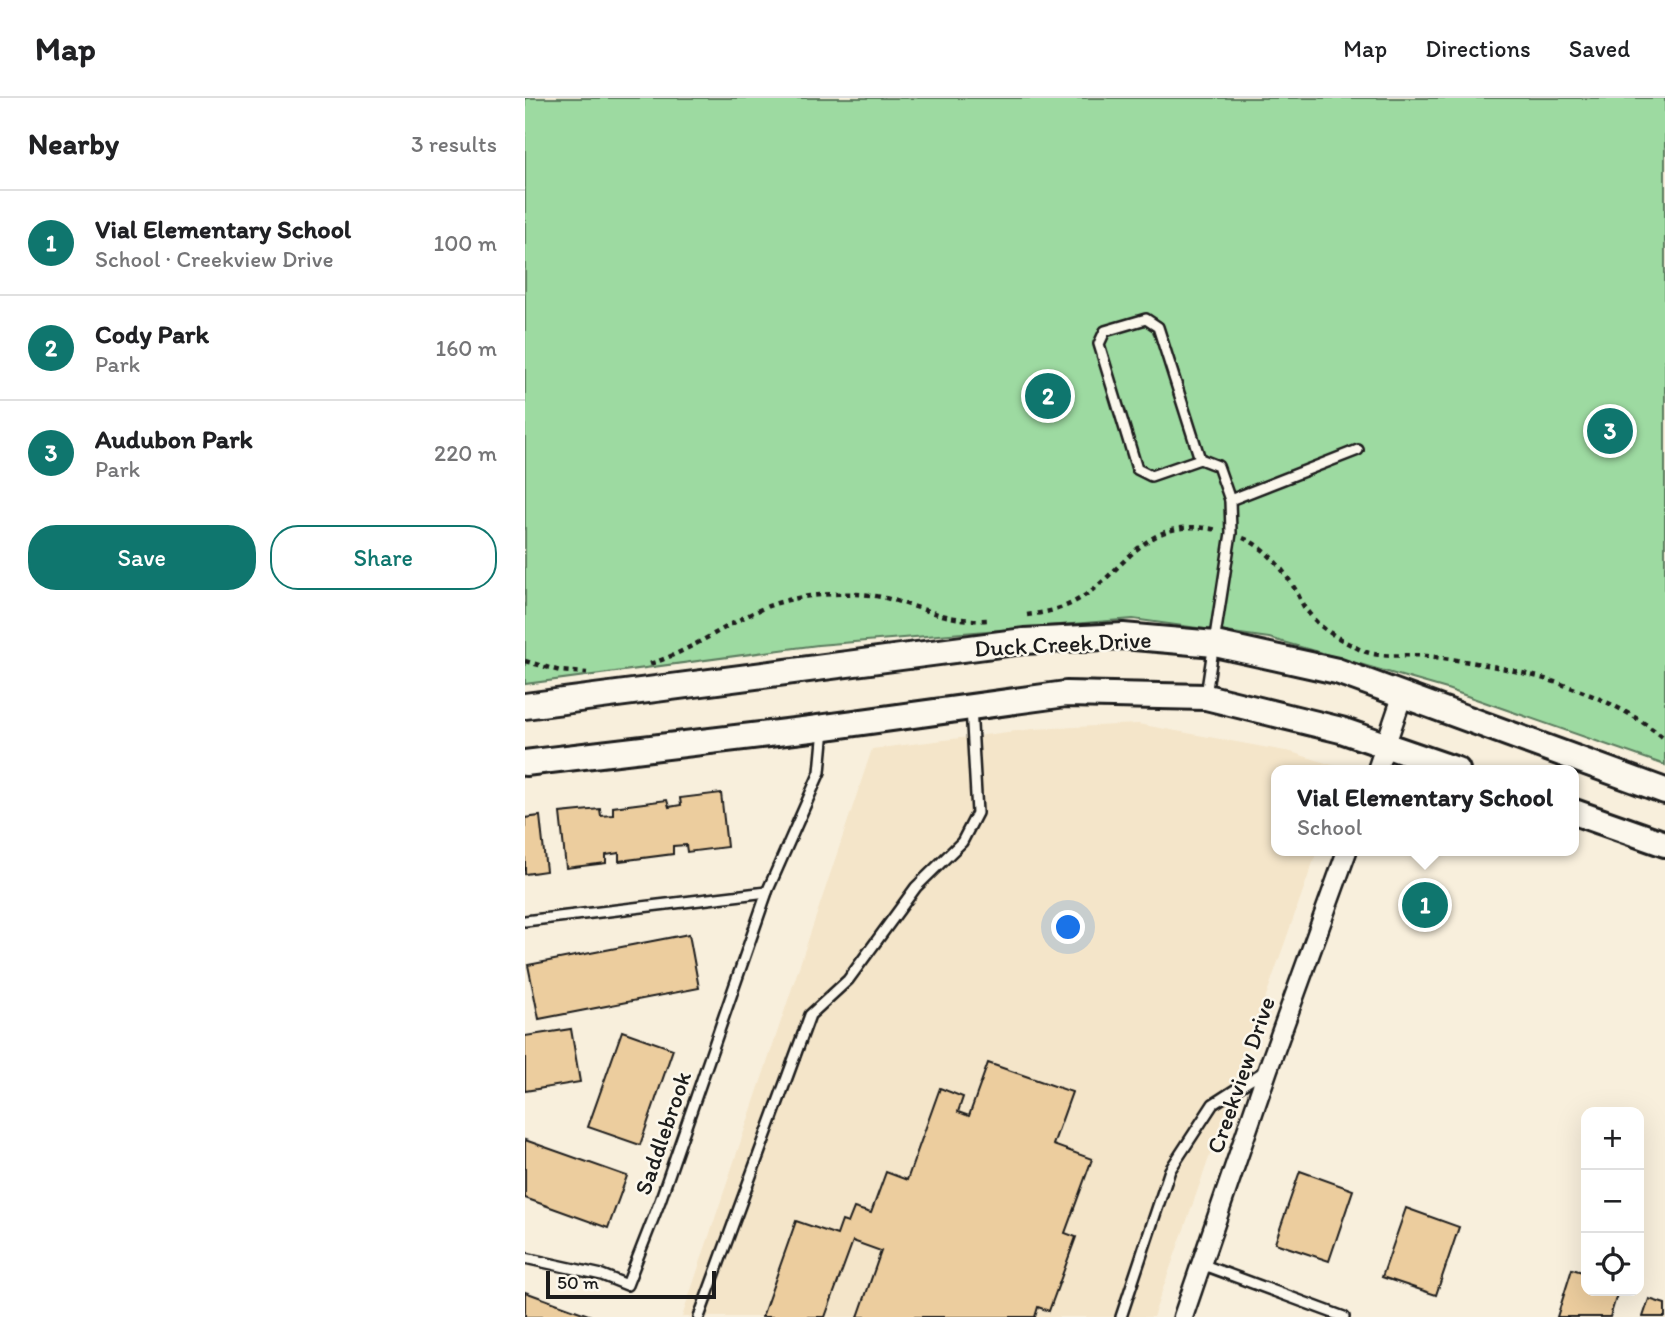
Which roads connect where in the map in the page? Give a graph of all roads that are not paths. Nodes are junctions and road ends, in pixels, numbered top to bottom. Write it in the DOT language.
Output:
graph roads {
  1 [pos="1358,450"];
  2 [pos="1200,459"];
  3 [pos="1230,500"];
  4 [pos="1215,644"];
  5 [pos="1403,694"];
  6 [pos="1206,697"];
  7 [pos="525,706"];
  8 [pos="971,707"];
  9 [pos="824,727"];
  10 [pos="1386,745"];
  11 [pos="525,763"];
  12 [pos="1379,765"];
  13 [pos="1443,765"];
  14 [pos="1665,791"];
  15 [pos="1579,814"];
  16 [pos="1665,844"];
  17 [pos="1345,856"];
  18 [pos="767,892"];
  19 [pos="525,921"];
  20 [pos="1268,1069"];
  21 [pos="525,1258"];
  22 [pos="1201,1264"];
  23 [pos="699,1317"];
  24 [pos="1121,1317"];
  25 [pos="1183,1317"];
  26 [pos="1343,1317"];
  1 -- 3 [label="lane"];
  2 -- 2 [label="lane"];
  2 -- 3 [label="lane"];
  3 -- 4 [label="lane"];
  4 -- 5 [label="main road, Duck Creek Drive"];
  4 -- 6 [label="lane"];
  4 -- 7 [label="main road, Duck Creek Drive"];
  5 -- 10 [label="street"];
  5 -- 14 [label="main road, Duck Creek Drive"];
  6 -- 8 [label="main road, Duck Creek Drive"];
  6 -- 10 [label="main road, Duck Creek Drive"];
  8 -- 9 [label="main road, Duck Creek Drive"];
  8 -- 23 [label="lane"];
  9 -- 11 [label="main road, Duck Creek Drive"];
  9 -- 18 [label="lane, Saddlebrook"];
  10 -- 12 [label="street"];
  10 -- 13 [label="main road, Duck Creek Drive"];
  15 -- 16 [label="main road"];
  17 -- 20 [label="street, Creekview Drive"];
  18 -- 19 [label="lane"];
  18 -- 21 [label="lane, Saddlebrook"];
  20 -- 22 [label="street, Creekview Drive"];
  20 -- 24 [label="lane"];
  22 -- 25 [label="street, Creekview Drive"];
  22 -- 26 [label="lane"];
}
